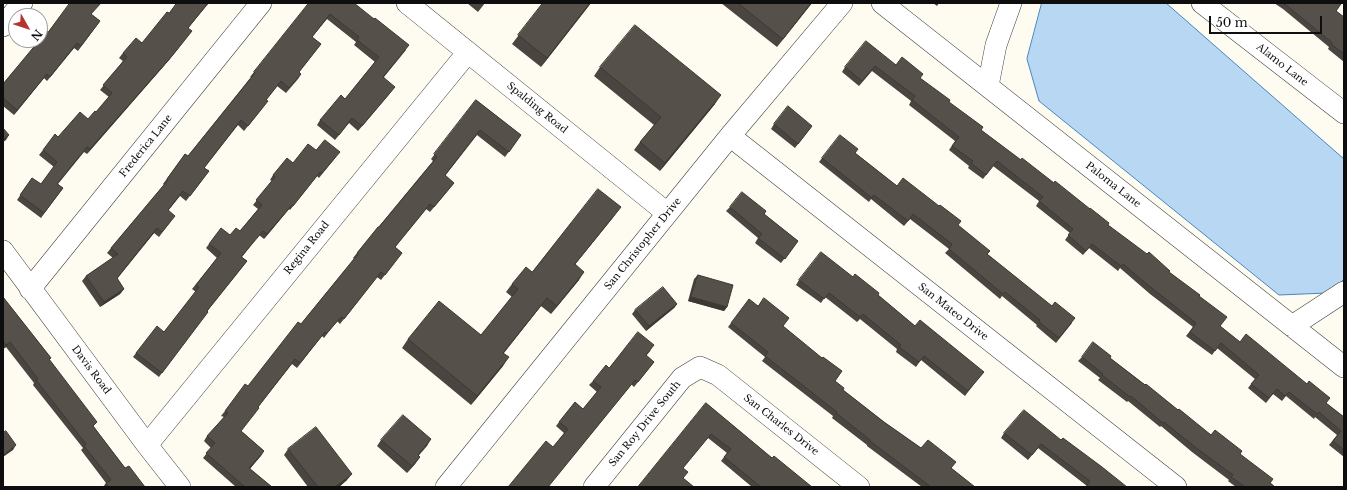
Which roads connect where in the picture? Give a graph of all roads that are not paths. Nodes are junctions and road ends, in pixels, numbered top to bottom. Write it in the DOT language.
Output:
graph roads {
  1 [pos="22,3"];
  2 [pos="261,3"];
  3 [pos="407,3"];
  4 [pos="842,3"];
  5 [pos="882,3"];
  6 [pos="1011,3"];
  7 [pos="1202,3"];
  8 [pos="3,26"];
  9 [pos="468,52"];
  10 [pos="988,86"];
  11 [pos="1344,113"];
  12 [pos="730,136"];
  13 [pos="667,213"];
  14 [pos="3,251"];
  15 [pos="30,289"];
  16 [pos="1344,292"];
  17 [pos="1292,326"];
  18 [pos="700,367"];
  19 [pos="1344,367"];
  20 [pos="147,445"];
  21 [pos="180,487"];
  22 [pos="446,487"];
  23 [pos="594,487"];
  24 [pos="859,487"];
  25 [pos="1176,487"];
  1 -- 8 [label="street"];
  2 -- 15 [label="street, Frederica Lane"];
  3 -- 9 [label="street, Spalding Road"];
  4 -- 12 [label="street, San Christopher Drive"];
  5 -- 10 [label="street, Paloma Lane"];
  6 -- 10 [label="street"];
  7 -- 11 [label="street, Alamo Lane"];
  9 -- 13 [label="street, Spalding Road"];
  9 -- 20 [label="street, Regina Road"];
  10 -- 17 [label="street, Paloma Lane"];
  12 -- 13 [label="street, San Christopher Drive"];
  12 -- 25 [label="street, San Mateo Drive"];
  13 -- 22 [label="street, San Christopher Drive"];
  14 -- 15 [label="street, Davis Road"];
  15 -- 20 [label="street, Davis Road"];
  16 -- 17 [label="street"];
  17 -- 19 [label="street, Paloma Lane"];
  18 -- 23 [label="street, San Roy Drive South"];
  18 -- 24 [label="street, San Charles Drive"];
  20 -- 21 [label="street, Davis Road"];
}
